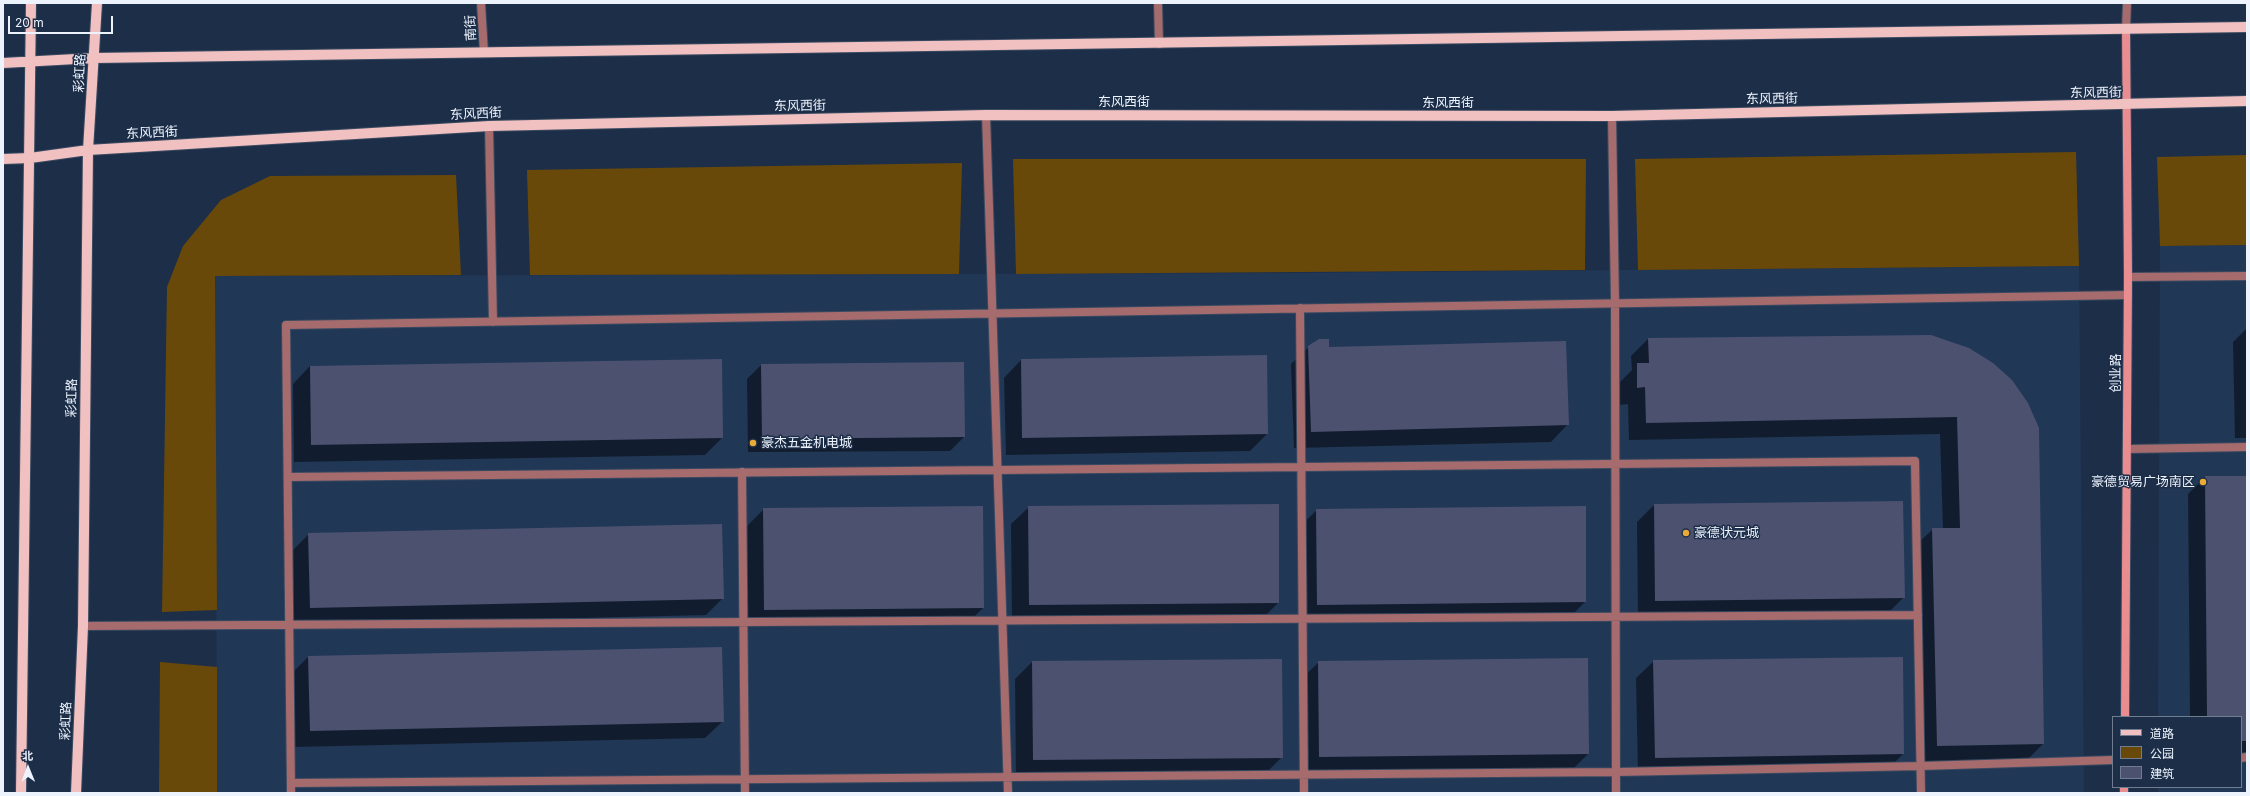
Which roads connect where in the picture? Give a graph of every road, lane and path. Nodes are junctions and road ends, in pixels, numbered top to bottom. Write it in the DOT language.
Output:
graph roads {
  1 [pos="31,3"];
  2 [pos="97,3"];
  3 [pos="481,3"];
  4 [pos="1158,3"];
  5 [pos="2127,3"];
  6 [pos="2247,27"];
  7 [pos="2126,29"];
  8 [pos="1159,44"];
  9 [pos="484,52"];
  10 [pos="94,58"];
  11 [pos="29,62"];
  12 [pos="3,63"];
  13 [pos="2247,101"];
  14 [pos="2126,105"];
  15 [pos="986,115"];
  16 [pos="1612,116"];
  17 [pos="489,126"];
  18 [pos="88,150"];
  19 [pos="30,158"];
  20 [pos="3,159"];
  21 [pos="2247,276"];
  22 [pos="2128,278"];
  23 [pos="2128,295"];
  24 [pos="1615,303"];
  25 [pos="1300,308"];
  26 [pos="993,314"];
  27 [pos="493,322"];
  28 [pos="2247,447"];
  29 [pos="2127,449"];
  30 [pos="1615,463"];
  31 [pos="1301,467"];
  32 [pos="998,470"];
  33 [pos="742,472"];
  34 [pos="288,477"];
  35 [pos="1918,615"];
  36 [pos="1615,617"];
  37 [pos="1303,619"];
  38 [pos="1003,620"];
  39 [pos="743,622"];
  40 [pos="289,624"];
  41 [pos="83,626"];
  42 [pos="2125,716"];
  43 [pos="2112,760"];
  44 [pos="1921,766"];
  45 [pos="1616,772"];
  46 [pos="1304,775"];
  47 [pos="1008,777"];
  48 [pos="745,779"];
  49 [pos="291,783"];
  50 [pos="21,793"];
  51 [pos="76,793"];
  52 [pos="291,793"];
  53 [pos="745,793"];
  54 [pos="1008,793"];
  55 [pos="1304,793"];
  56 [pos="1616,793"];
  57 [pos="1921,793"];
  1 -- 11 [label="main road"];
  2 -- 10 [label="main road, 彩虹路"];
  3 -- 9 [label="street, 南街"];
  4 -- 8 [label="street"];
  5 -- 7 [label="street"];
  6 -- 7 [label="main road"];
  7 -- 8 [label="main road"];
  7 -- 14 [label="street, 创业路"];
  8 -- 9 [label="main road"];
  9 -- 10 [label="main road"];
  10 -- 11 [label="main road"];
  10 -- 18 [label="main road, 彩虹路"];
  11 -- 12 [label="main road"];
  11 -- 19 [label="main road"];
  13 -- 14 [label="main road, 东风西街"];
  14 -- 16 [label="main road, 东风西街"];
  14 -- 22 [label="street, 创业路"];
  15 -- 16 [label="main road, 东风西街"];
  15 -- 17 [label="main road, 东风西街"];
  15 -- 26 [label="street"];
  16 -- 24 [label="street"];
  17 -- 18 [label="main road, 东风西街"];
  17 -- 27 [label="street"];
  18 -- 19 [label="main road, 东风西街"];
  18 -- 41 [label="main road, 彩虹路"];
  19 -- 20 [label="main road, 东风西街"];
  19 -- 50 [label="main road"];
  21 -- 22 [label="street"];
  22 -- 23 [label="street, 创业路"];
  23 -- 24 [label="street"];
  23 -- 29 [label="street, 创业路"];
  24 -- 25 [label="street"];
  24 -- 30 [label="street"];
  25 -- 26 [label="street"];
  25 -- 31 [label="street"];
  26 -- 27 [label="street"];
  26 -- 32 [label="street"];
  27 -- 34 [label="street"];
  28 -- 29 [label="street"];
  29 -- 42 [label="street, 创业路"];
  30 -- 31 [label="street"];
  30 -- 35 [label="street"];
  30 -- 36 [label="street"];
  31 -- 32 [label="street"];
  31 -- 37 [label="street"];
  32 -- 33 [label="street"];
  32 -- 38 [label="street"];
  33 -- 34 [label="street"];
  33 -- 39 [label="street"];
  34 -- 40 [label="street"];
  35 -- 36 [label="street"];
  35 -- 44 [label="street"];
  36 -- 37 [label="street"];
  36 -- 45 [label="street"];
  37 -- 38 [label="street"];
  37 -- 46 [label="street"];
  38 -- 39 [label="street"];
  38 -- 47 [label="street"];
  39 -- 40 [label="street"];
  39 -- 48 [label="street"];
  40 -- 41 [label="street"];
  40 -- 49 [label="street"];
  41 -- 51 [label="main road, 彩虹路"];
  43 -- 44 [label="street"];
  44 -- 45 [label="street"];
  44 -- 57 [label="street"];
  45 -- 46 [label="street"];
  45 -- 56 [label="street"];
  46 -- 47 [label="street"];
  46 -- 55 [label="street"];
  47 -- 48 [label="street"];
  47 -- 54 [label="street"];
  48 -- 49 [label="street"];
  48 -- 53 [label="street"];
  49 -- 52 [label="street"];
}
